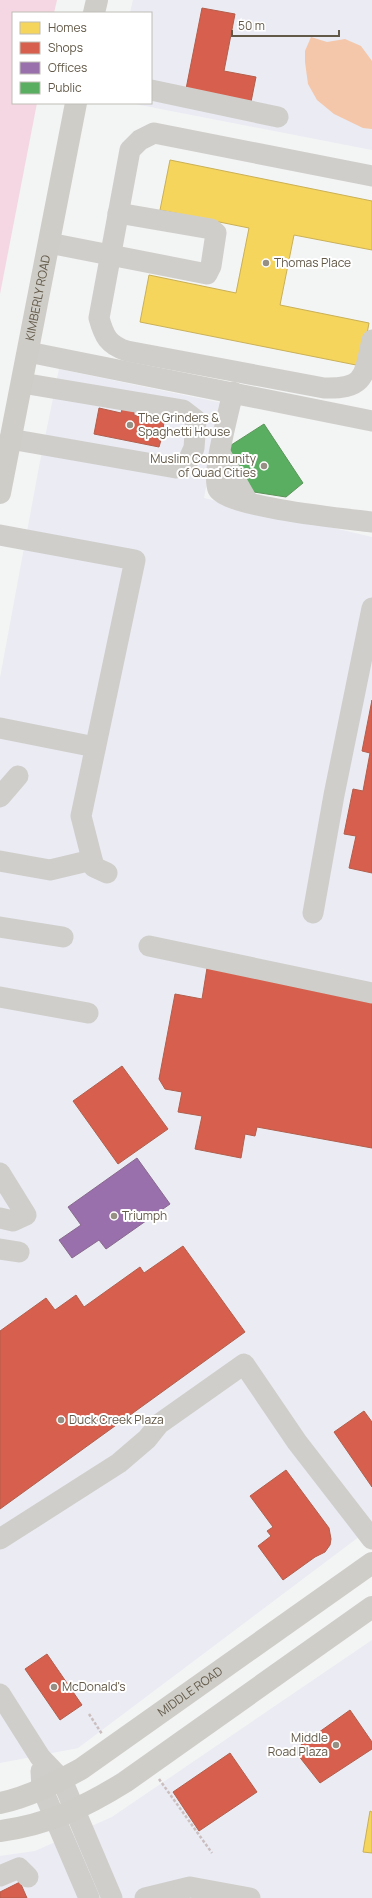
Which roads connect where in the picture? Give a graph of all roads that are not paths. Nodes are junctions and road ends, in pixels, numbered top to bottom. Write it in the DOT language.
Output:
graph roads {
  1 [pos="96,0"];
  2 [pos="94,12"];
  3 [pos="152,90"];
  4 [pos="76,104"];
  5 [pos="278,117"];
  6 [pos="372,176"];
  7 [pos="118,213"];
  8 [pos="49,243"];
  9 [pos="109,256"];
  10 [pos="372,340"];
  11 [pos="28,352"];
  12 [pos="22,383"];
  13 [pos="233,392"];
  14 [pos="372,421"];
  15 [pos="10,439"];
  16 [pos="0,493"];
  17 [pos="372,522"];
  18 [pos="0,535"];
  19 [pos="372,608"];
  20 [pos="0,728"];
  21 [pos="95,747"];
  22 [pos="18,776"];
  23 [pos="0,797"];
  24 [pos="0,861"];
  25 [pos="313,913"];
  26 [pos="0,926"];
  27 [pos="62,937"];
  28 [pos="148,946"];
  29 [pos="372,992"];
  30 [pos="0,997"];
  31 [pos="88,1013"];
  32 [pos="0,1173"];
  33 [pos="0,1218"];
  34 [pos="0,1539"];
  35 [pos="372,1539"];
  36 [pos="372,1563"];
  37 [pos="372,1607"];
  38 [pos="0,1694"];
  39 [pos="52,1784"];
  40 [pos="0,1803"];
  41 [pos="65,1814"];
  42 [pos="0,1832"];
  43 [pos="0,1876"];
  44 [pos="28,1877"];
  45 [pos="239,1897"];
  46 [pos="88,1898"];
  47 [pos="112,1898"];
  48 [pos="145,1898"];
  1 -- 2 [label="main road"];
  3 -- 5 [label="lane"];
  4 -- 8 [label="main road, KIMBERLY ROAD"];
  6 -- 7 [label="lane"];
  7 -- 9 [label="lane"];
  7 -- 9 [label="lane"];
  8 -- 9 [label="lane"];
  8 -- 11 [label="main road, KIMBERLY ROAD"];
  9 -- 10 [label="lane"];
  11 -- 12 [label="main road, KIMBERLY ROAD"];
  11 -- 13 [label="lane"];
  12 -- 15 [label="main road, KIMBERLY ROAD"];
  12 -- 15 [label="lane"];
  13 -- 14 [label="lane"];
  13 -- 17 [label="lane"];
  15 -- 16 [label="main road, KIMBERLY ROAD"];
  18 -- 21 [label="lane"];
  19 -- 25 [label="lane"];
  20 -- 21 [label="lane"];
  21 -- 24 [label="lane"];
  22 -- 23 [label="lane"];
  26 -- 27 [label="lane"];
  28 -- 29 [label="lane"];
  30 -- 31 [label="lane"];
  32 -- 33 [label="lane"];
  34 -- 35 [label="lane"];
  36 -- 39 [label="main road, MIDDLE ROAD"];
  37 -- 41 [label="main road"];
  38 -- 39 [label="lane"];
  39 -- 40 [label="main road, MIDDLE ROAD"];
  39 -- 41 [label="lane"];
  41 -- 42 [label="main road"];
  41 -- 46 [label="lane"];
  41 -- 47 [label="lane"];
  43 -- 44 [label="lane"];
  45 -- 48 [label="lane"];
}
